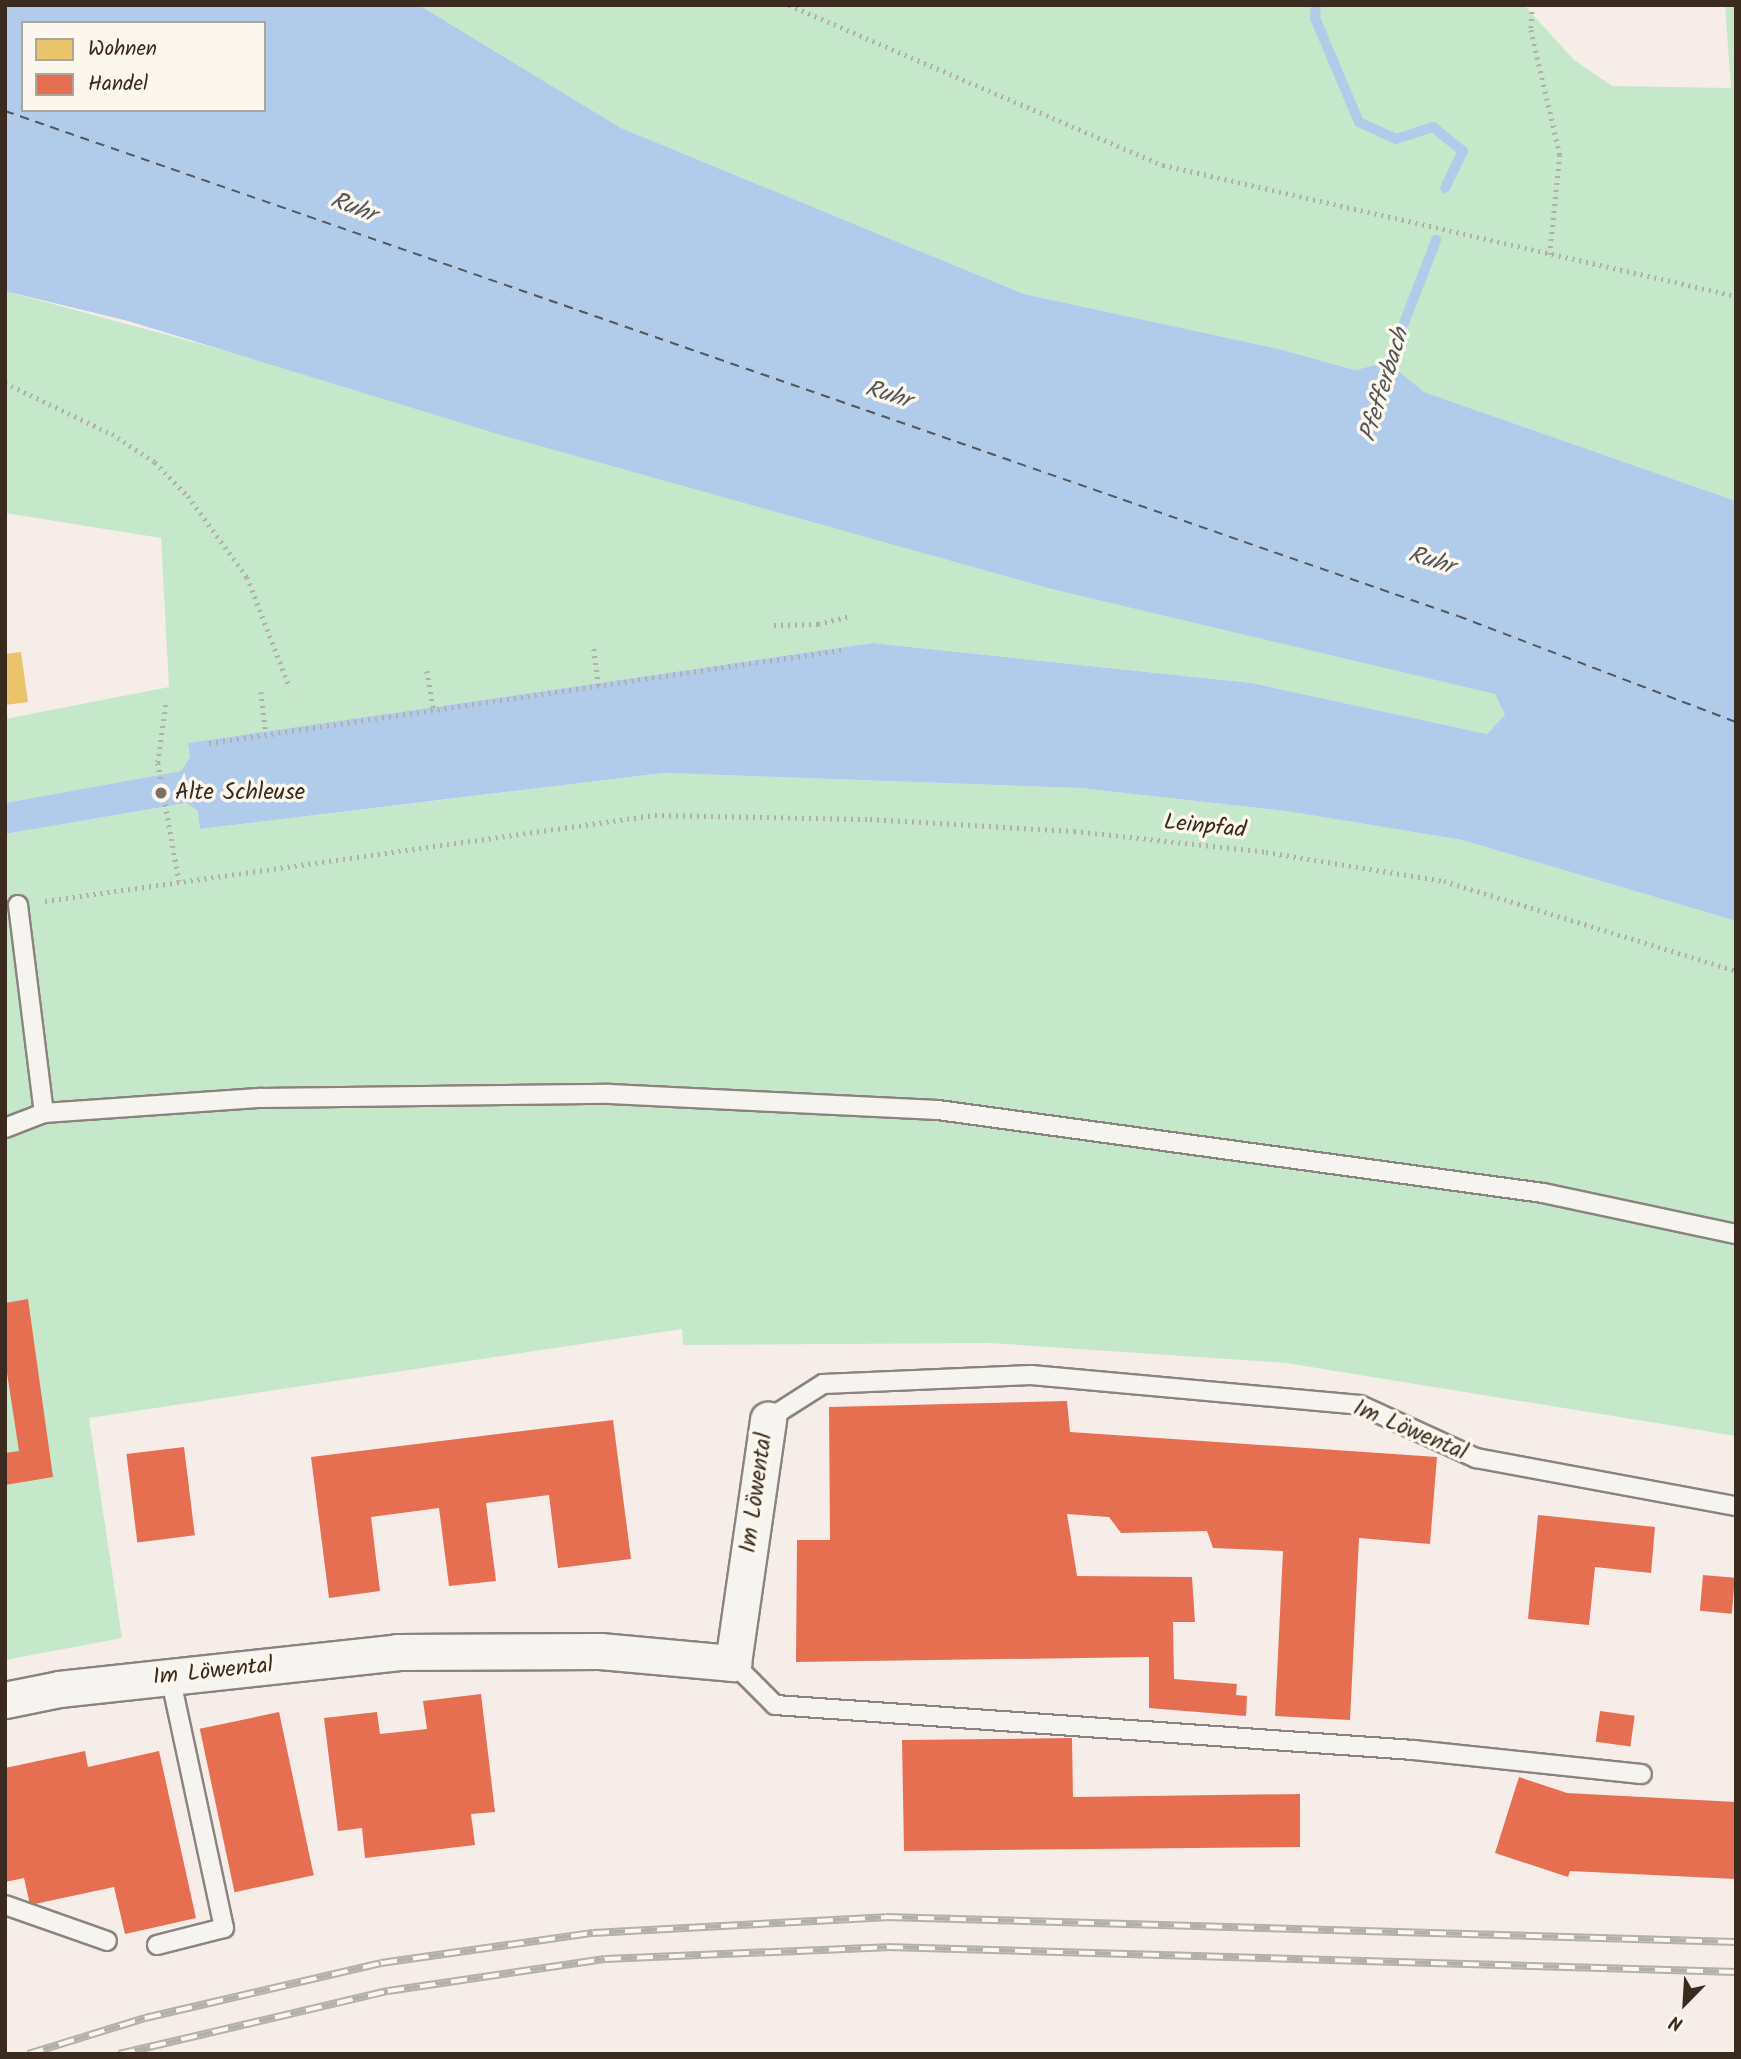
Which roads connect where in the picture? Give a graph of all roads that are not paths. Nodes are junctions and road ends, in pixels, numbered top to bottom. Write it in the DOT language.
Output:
graph roads {
  1 [pos="18,905"];
  2 [pos="44,1113"];
  3 [pos="5,1128"];
  4 [pos="1736,1234"];
  5 [pos="768,1419"];
  6 [pos="1736,1506"];
  7 [pos="733,1663"];
  8 [pos="170,1676"];
  9 [pos="5,1700"];
  10 [pos="1642,1774"];
  11 [pos="5,1905"];
  12 [pos="107,1941"];
  13 [pos="157,1945"];
  1 -- 2 [label="lane"];
  2 -- 3 [label="lane"];
  2 -- 4 [label="lane"];
  5 -- 6 [label="lane, Im Löwental"];
  5 -- 7 [label="street, Im Löwental"];
  7 -- 8 [label="street, Im Löwental"];
  7 -- 10 [label="lane"];
  8 -- 9 [label="street, Im Löwental"];
  8 -- 13 [label="lane"];
  11 -- 12 [label="lane"];
}
